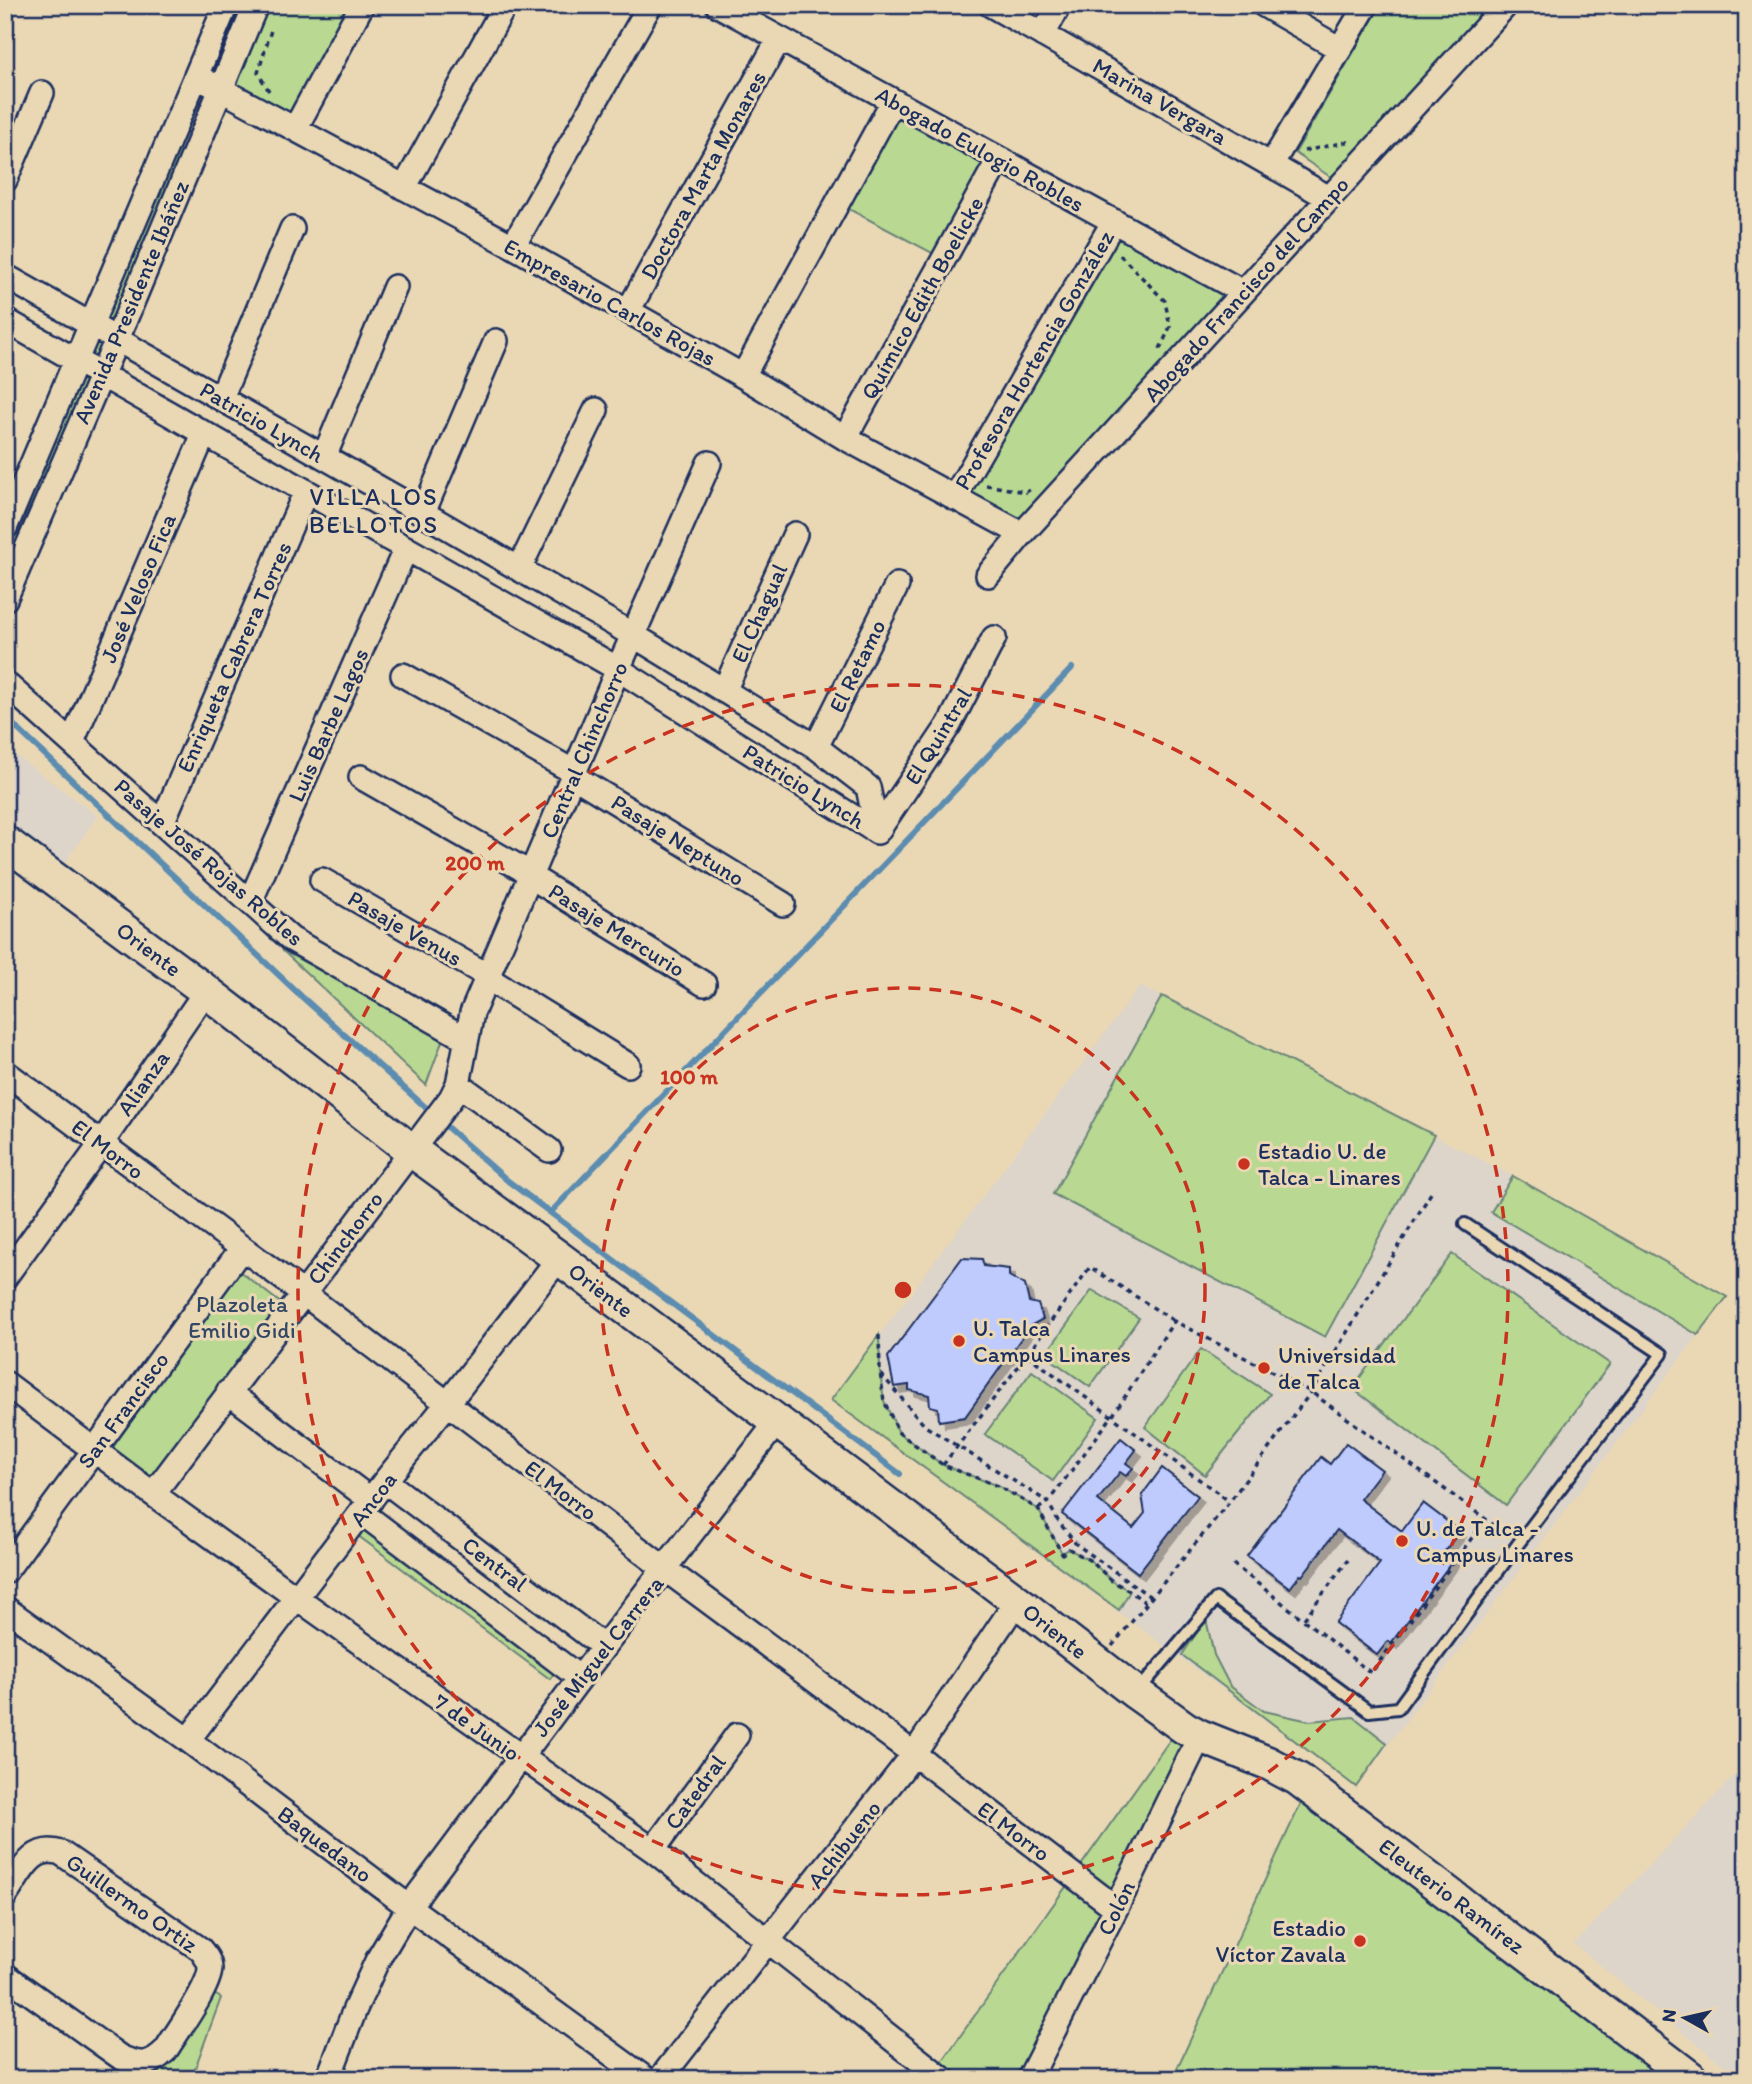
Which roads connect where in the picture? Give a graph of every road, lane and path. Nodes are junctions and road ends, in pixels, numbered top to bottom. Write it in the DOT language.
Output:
graph roads {
  1 [pos="125,5"];
  2 [pos="149,5"];
  3 [pos="226,5"];
  4 [pos="256,5"];
  5 [pos="362,5"];
  6 [pos="505,5"];
  7 [pos="650,5"];
  8 [pos="718,5"];
  9 [pos="991,5"];
  10 [pos="1059,5"];
  11 [pos="1265,5"];
  12 [pos="1366,5"];
  13 [pos="1506,5"];
  14 [pos="273,24"];
  15 [pos="1043,35"];
  16 [pos="779,39"];
  17 [pos="1340,49"];
  18 [pos="196,76"];
  19 [pos="220,89"];
  20 [pos="42,93"];
  21 [pos="271,94"];
  22 [pos="893,101"];
  23 [pos="295,129"];
  24 [pos="999,159"];
  25 [pos="1271,165"];
  26 [pos="5,180"];
  27 [pos="404,188"];
  28 [pos="1329,198"];
  29 [pos="292,229"];
  30 [pos="1109,230"];
  31 [pos="513,246"];
  32 [pos="5,276"];
  33 [pos="395,287"];
  34 [pos="1243,292"];
  35 [pos="628,311"];
  36 [pos="5,320"];
  37 [pos="93,326"];
  38 [pos="117,339"];
  39 [pos="496,341"];
  40 [pos="1152,357"];
  41 [pos="77,361"];
  42 [pos="102,375"];
  43 [pos="743,376"];
  44 [pos="221,398"];
  45 [pos="596,410"];
  46 [pos="204,434"];
  47 [pos="845,438"];
  48 [pos="324,457"];
  49 [pos="709,463"];
  50 [pos="1035,487"];
  51 [pos="958,490"];
  52 [pos="306,491"];
  53 [pos="423,513"];
  54 [pos="5,528"];
  55 [pos="795,534"];
  56 [pos="1022,534"];
  57 [pos="405,548"];
  58 [pos="519,569"];
  59 [pos="988,575"];
  60 [pos="897,585"];
  61 [pos="5,599"];
  62 [pos="633,635"];
  63 [pos="994,638"];
  64 [pos="618,669"];
  65 [pos="403,675"];
  66 [pos="5,683"];
  67 [pos="724,691"];
  68 [pos="72,742"];
  69 [pos="816,747"];
  70 [pos="574,774"];
  71 [pos="361,777"];
  72 [pos="162,823"];
  73 [pos="877,832"];
  74 [pos="5,842"];
  75 [pos="531,875"];
  76 [pos="322,880"];
  77 [pos="250,902"];
  78 [pos="783,904"];
  79 [pos="488,977"];
  80 [pos="705,984"];
  81 [pos="206,991"];
  82 [pos="466,1039"];
  83 [pos="628,1065"];
  84 [pos="5,1072"];
  85 [pos="455,1091"];
  86 [pos="101,1144"];
  87 [pos="411,1150"];
  88 [pos="549,1150"];
  89 [pos="1432,1194"];
  90 [pos="1465,1224"];
  91 [pos="242,1248"];
  92 [pos="559,1258"];
  93 [pos="5,1277"];
  94 [pos="303,1293"];
  95 [pos="1174,1321"];
  96 [pos="879,1335"];
  97 [pos="1027,1354"];
  98 [pos="880,1372"];
  99 [pos="5,1383"];
  100 [pos="228,1392"];
  101 [pos="1311,1392"];
  102 [pos="448,1403"];
  103 [pos="1113,1415"];
  104 [pos="777,1422"];
  105 [pos="957,1447"];
  106 [pos="94,1449"];
  107 [pos="943,1465"];
  108 [pos="385,1481"];
  109 [pos="153,1494"];
  110 [pos="1230,1501"];
  111 [pos="1048,1502"];
  112 [pos="367,1506"];
  113 [pos="1038,1509"];
  114 [pos="1487,1519"];
  115 [pos="1518,1544"];
  116 [pos="1348,1560"];
  117 [pos="1233,1564"];
  118 [pos="665,1569"];
  119 [pos="5,1572"];
  120 [pos="297,1598"];
  121 [pos="1152,1598"];
  122 [pos="1017,1601"];
  123 [pos="1147,1604"];
  124 [pos="5,1608"];
  125 [pos="1304,1619"];
  126 [pos="604,1647"];
  127 [pos="1097,1664"];
  128 [pos="580,1678"];
  129 [pos="1136,1693"];
  130 [pos="737,1735"];
  131 [pos="1200,1736"];
  132 [pos="188,1740"];
  133 [pos="914,1754"];
  134 [pos="520,1757"];
  135 [pos="653,1850"];
  136 [pos="5,1896"];
  137 [pos="409,1907"];
  138 [pos="1116,1908"];
  139 [pos="769,1941"];
  140 [pos="5,1975"];
  141 [pos="328,2079"];
  142 [pos="646,2079"];
  143 [pos="660,2079"];
  144 [pos="943,2079"];
  145 [pos="1030,2079"];
  146 [pos="1692,2079"];
  1 -- 2 [label="lane"];
  3 -- 18 [label="street, Avenida Presidente Ibáñez"];
  4 -- 19 [label="street, Avenida Presidente Ibáñez"];
  5 -- 23 [label="street"];
  6 -- 27 [label="street"];
  7 -- 31 [label="street"];
  8 -- 16 [label="street, Abogado Eulogio Robles"];
  9 -- 15 [label="street, Marina Vergara"];
  10 -- 15 [label="street"];
  11 -- 17 [label="street"];
  12 -- 17 [label="street"];
  13 -- 28 [label="street, Abogado Francisco del Campo"];
  14 -- 21 [label="path"];
  15 -- 25 [label="street, Marina Vergara"];
  16 -- 22 [label="street, Abogado Eulogio Robles"];
  16 -- 35 [label="street, Doctora Marta Monares"];
  17 -- 25 [label="street"];
  18 -- 19 [label="street, Empresario Carlos Rojas"];
  18 -- 37 [label="street, Avenida Presidente Ibáñez"];
  19 -- 23 [label="street, Empresario Carlos Rojas"];
  19 -- 38 [label="street, Avenida Presidente Ibáñez"];
  20 -- 26 [label="street"];
  22 -- 24 [label="street, Abogado Eulogio Robles"];
  22 -- 43 [label="street"];
  23 -- 27 [label="street, Empresario Carlos Rojas"];
  24 -- 30 [label="street, Abogado Eulogio Robles"];
  24 -- 47 [label="street, Químico Edith Boelicke"];
  25 -- 28 [label="street, Marina Vergara"];
  27 -- 31 [label="street, Empresario Carlos Rojas"];
  28 -- 34 [label="street, Abogado Francisco del Campo"];
  29 -- 44 [label="street"];
  30 -- 34 [label="street, Abogado Eulogio Robles"];
  30 -- 40 [label="path"];
  30 -- 51 [label="street, Profesora Hortencia González"];
  31 -- 35 [label="street, Empresario Carlos Rojas"];
  32 -- 37 [label="street, Patricio Lynch"];
  33 -- 48 [label="street"];
  34 -- 56 [label="street, Abogado Francisco del Campo"];
  35 -- 43 [label="street, Empresario Carlos Rojas"];
  36 -- 41 [label="street, Patricio Lynch"];
  37 -- 38 [label="street, Patricio Lynch"];
  37 -- 41 [label="street, Avenida Presidente Ibáñez"];
  38 -- 42 [label="street, Avenida Presidente Ibáñez"];
  38 -- 44 [label="street, Patricio Lynch"];
  39 -- 53 [label="street"];
  41 -- 42 [label="street, Patricio Lynch"];
  41 -- 54 [label="street, Avenida Presidente Ibáñez"];
  42 -- 46 [label="street, Patricio Lynch"];
  42 -- 61 [label="street, Avenida Presidente Ibáñez"];
  43 -- 47 [label="street, Empresario Carlos Rojas"];
  44 -- 48 [label="street, Patricio Lynch"];
  45 -- 58 [label="street"];
  46 -- 52 [label="street, Patricio Lynch"];
  46 -- 68 [label="street, José Veloso Fica"];
  47 -- 51 [label="street, Empresario Carlos Rojas"];
  48 -- 53 [label="street, Patricio Lynch"];
  49 -- 62 [label="street, Central Chinchorro"];
  50 -- 51 [label="path"];
  51 -- 56 [label="street, Empresario Carlos Rojas"];
  52 -- 57 [label="street, Patricio Lynch"];
  52 -- 72 [label="street, Enriqueta Cabrera Torres"];
  53 -- 58 [label="street, Patricio Lynch"];
  55 -- 67 [label="street, El Chagual"];
  56 -- 59 [label="street, Abogado Francisco del Campo"];
  57 -- 64 [label="street, Patricio Lynch"];
  57 -- 77 [label="street, Luis Barbe Lagos"];
  58 -- 62 [label="street, Patricio Lynch"];
  60 -- 69 [label="street, El Retamo"];
  62 -- 64 [label="street, Central Chinchorro"];
  62 -- 67 [label="street, Patricio Lynch"];
  63 -- 73 [label="street, El Quintral"];
  64 -- 70 [label="street, Central Chinchorro"];
  64 -- 73 [label="street, Patricio Lynch"];
  65 -- 70 [label="street, Pasaje Neptuno"];
  66 -- 68 [label="street, Pasaje José Rojas Robles"];
  67 -- 69 [label="street, Patricio Lynch"];
  68 -- 72 [label="street, Pasaje José Rojas Robles"];
  69 -- 73 [label="street, Patricio Lynch"];
  70 -- 75 [label="street, Central Chinchorro"];
  70 -- 78 [label="street, Pasaje Neptuno"];
  71 -- 75 [label="street, Pasaje Mercurio"];
  72 -- 77 [label="street, Pasaje José Rojas Robles"];
  74 -- 81 [label="street, Oriente"];
  75 -- 79 [label="street, Central Chinchorro"];
  75 -- 80 [label="street, Pasaje Mercurio"];
  76 -- 79 [label="street, Pasaje Venus"];
  77 -- 82 [label="street, Pasaje José Rojas Robles"];
  79 -- 82 [label="street, Central Chinchorro"];
  79 -- 83 [label="street, Pasaje Venus"];
  81 -- 86 [label="street, Alianza"];
  81 -- 87 [label="street, Oriente"];
  82 -- 85 [label="street, Central Chinchorro"];
  84 -- 86 [label="street, El Morro"];
  85 -- 87 [label="street, Central Chinchorro"];
  85 -- 88 [label="street"];
  86 -- 91 [label="street, El Morro"];
  86 -- 93 [label="street, Alianza"];
  87 -- 92 [label="street, Oriente"];
  87 -- 94 [label="street, Chinchorro"];
  89 -- 101 [label="path"];
  90 -- 115 [label="lane"];
  91 -- 94 [label="street, El Morro"];
  91 -- 106 [label="street, San Francisco"];
  92 -- 102 [label="street, Ancoa"];
  92 -- 104 [label="street, Oriente"];
  94 -- 100 [label="street, Chinchorro"];
  94 -- 102 [label="street, El Morro"];
  95 -- 97 [label="path"];
  95 -- 101 [label="path"];
  95 -- 103 [label="path"];
  96 -- 98 [label="path"];
  97 -- 103 [label="path"];
  97 -- 105 [label="path"];
  98 -- 105 [label="path"];
  98 -- 107 [label="path"];
  99 -- 106 [label="street, 7 de Junio"];
  100 -- 109 [label="street, Chinchorro"];
  100 -- 112 [label="street, Central"];
  101 -- 110 [label="path"];
  101 -- 114 [label="path"];
  102 -- 108 [label="street, Ancoa"];
  102 -- 118 [label="street, El Morro"];
  103 -- 110 [label="path"];
  103 -- 111 [label="path"];
  104 -- 118 [label="street, José Miguel Carrera"];
  104 -- 122 [label="street, Oriente"];
  105 -- 107 [label="path"];
  105 -- 111 [label="path"];
  106 -- 109 [label="street, 7 de Junio"];
  106 -- 119 [label="street, San Francisco"];
  107 -- 113 [label="path"];
  108 -- 112 [label="street, Ancoa"];
  108 -- 126 [label="street, Central"];
  109 -- 120 [label="street, 7 de Junio"];
  110 -- 121 [label="path"];
  111 -- 113 [label="path"];
  111 -- 121 [label="path"];
  112 -- 120 [label="street, Ancoa"];
  112 -- 128 [label="street, Central"];
  113 -- 123 [label="path"];
  114 -- 115 [label="path"];
  114 -- 125 [label="path"];
  115 -- 129 [label="lane"];
  116 -- 125 [label="path"];
  117 -- 125 [label="path"];
  118 -- 126 [label="street, José Miguel Carrera"];
  118 -- 133 [label="street, El Morro"];
  120 -- 132 [label="street, Ancoa"];
  120 -- 134 [label="street, 7 de Junio"];
  121 -- 123 [label="path"];
  122 -- 127 [label="street, Oriente"];
  122 -- 133 [label="street, Achibueno"];
  123 -- 127 [label="path"];
  124 -- 132 [label="street, Baquedano"];
  126 -- 128 [label="street, José Miguel Carrera"];
  127 -- 129 [label="street, Oriente"];
  128 -- 134 [label="street, José Miguel Carrera"];
  129 -- 131 [label="street, Oriente"];
  130 -- 135 [label="street, Catedral"];
  131 -- 138 [label="street, Colón"];
  131 -- 146 [label="street, Eleuterio Ramírez"];
  132 -- 137 [label="street, Baquedano"];
  133 -- 138 [label="street, El Morro"];
  133 -- 139 [label="street, Achibueno"];
  134 -- 135 [label="street, 7 de Junio"];
  134 -- 137 [label="street, José Miguel Carrera"];
  135 -- 139 [label="street, 7 de Junio"];
  136 -- 140 [label="street, Guillermo Ortiz"];
  137 -- 141 [label="street, José Miguel Carrera"];
  137 -- 142 [label="street, Baquedano"];
  138 -- 145 [label="street, Colón"];
  139 -- 143 [label="street, Achibueno"];
  139 -- 144 [label="street, 7 de Junio"];
}
